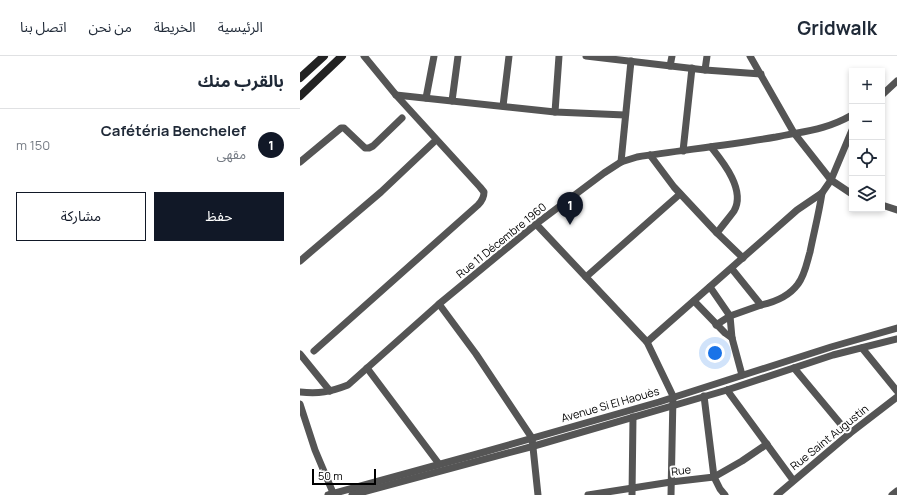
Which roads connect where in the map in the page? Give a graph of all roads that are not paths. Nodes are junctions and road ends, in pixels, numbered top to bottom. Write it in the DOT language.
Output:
graph roads {
  1 [pos="324,56"];
  2 [pos="342,56"];
  3 [pos="364,56"];
  4 [pos="434,56"];
  5 [pos="458,56"];
  6 [pos="509,56"];
  7 [pos="560,56"];
  8 [pos="587,56"];
  9 [pos="672,56"];
  10 [pos="707,56"];
  11 [pos="750,56"];
  12 [pos="635,60"];
  13 [pos="670,66"];
  14 [pos="692,68"];
  15 [pos="705,70"];
  16 [pos="761,74"];
  17 [pos="300,78"];
  18 [pos="897,81"];
  19 [pos="885,92"];
  20 [pos="396,95"];
  21 [pos="300,96"];
  22 [pos="426,98"];
  23 [pos="452,101"];
  24 [pos="503,106"];
  25 [pos="555,112"];
  26 [pos="625,115"];
  27 [pos="849,117"];
  28 [pos="402,118"];
  29 [pos="794,133"];
  30 [pos="849,137"];
  31 [pos="436,140"];
  32 [pos="711,147"];
  33 [pos="683,151"];
  34 [pos="650,155"];
  35 [pos="300,162"];
  36 [pos="622,162"];
  37 [pos="831,180"];
  38 [pos="849,192"];
  39 [pos="680,194"];
  40 [pos="822,194"];
  41 [pos="885,206"];
  42 [pos="897,210"];
  43 [pos="536,224"];
  44 [pos="717,233"];
  45 [pos="743,258"];
  46 [pos="300,261"];
  47 [pos="732,269"];
  48 [pos="586,277"];
  49 [pos="710,286"];
  50 [pos="694,301"];
  51 [pos="439,304"];
  52 [pos="761,305"];
  53 [pos="730,316"];
  54 [pos="716,325"];
  55 [pos="897,327"];
  56 [pos="732,338"];
  57 [pos="897,339"];
  58 [pos="647,342"];
  59 [pos="830,347"];
  60 [pos="862,348"];
  61 [pos="314,351"];
  62 [pos="300,354"];
  63 [pos="832,355"];
  64 [pos="367,368"];
  65 [pos="794,368"];
  66 [pos="742,375"];
  67 [pos="727,390"];
  68 [pos="330,391"];
  69 [pos="897,391"];
  70 [pos="300,392"];
  71 [pos="673,396"];
  72 [pos="704,396"];
  73 [pos="897,398"];
  74 [pos="300,404"];
  75 [pos="673,405"];
  76 [pos="633,417"];
  77 [pos="849,434"];
  78 [pos="533,442"];
  79 [pos="767,444"];
  80 [pos="438,464"];
  81 [pos="714,477"];
  82 [pos="793,480"];
  83 [pos="671,482"];
  84 [pos="632,491"];
  85 [pos="897,491"];
  86 [pos="332,494"];
  87 [pos="352,495"];
  88 [pos="538,495"];
  89 [pos="588,495"];
  90 [pos="670,495"];
  91 [pos="725,495"];
  92 [pos="777,495"];
  93 [pos="892,495"];
  1 -- 17 [label="main road"];
  2 -- 21 [label="main road"];
  3 -- 20 [label="street"];
  4 -- 22 [label="street"];
  5 -- 23 [label="street"];
  6 -- 24 [label="street"];
  7 -- 25 [label="street"];
  8 -- 12 [label="street"];
  9 -- 13 [label="street"];
  10 -- 15 [label="street"];
  11 -- 16 [label="street"];
  12 -- 13 [label="street"];
  12 -- 26 [label="street"];
  13 -- 14 [label="street"];
  14 -- 15 [label="street"];
  14 -- 33 [label="street"];
  15 -- 16 [label="street"];
  16 -- 29 [label="street"];
  18 -- 19 [label="street"];
  20 -- 22 [label="street"];
  20 -- 31 [label="street"];
  22 -- 23 [label="street"];
  23 -- 24 [label="street"];
  24 -- 25 [label="street"];
  25 -- 26 [label="street"];
  26 -- 36 [label="street"];
  27 -- 29 [label="street, Rue 11 Décembre 1960"];
  28 -- 35 [label="street"];
  29 -- 32 [label="street, Rue 11 Décembre 1960"];
  29 -- 37 [label="street"];
  30 -- 37 [label="street"];
  31 -- 46 [label="street"];
  31 -- 61 [label="street"];
  32 -- 33 [label="street, Rue 11 Décembre 1960"];
  32 -- 44 [label="street"];
  33 -- 34 [label="street, Rue 11 Décembre 1960"];
  34 -- 36 [label="street, Rue 11 Décembre 1960"];
  34 -- 39 [label="street"];
  36 -- 43 [label="street, Rue 11 Décembre 1960"];
  37 -- 38 [label="street"];
  37 -- 40 [label="street"];
  39 -- 44 [label="street"];
  39 -- 48 [label="street"];
  40 -- 45 [label="street"];
  40 -- 52 [label="street"];
  41 -- 42 [label="street"];
  43 -- 48 [label="street"];
  43 -- 51 [label="street, Rue 11 Décembre 1960"];
  44 -- 45 [label="street"];
  45 -- 47 [label="street"];
  47 -- 49 [label="street"];
  47 -- 52 [label="street"];
  48 -- 58 [label="street"];
  49 -- 50 [label="street"];
  49 -- 53 [label="street"];
  50 -- 54 [label="street"];
  50 -- 58 [label="street"];
  51 -- 64 [label="street, Rue 11 Décembre 1960"];
  51 -- 78 [label="street"];
  52 -- 53 [label="street"];
  53 -- 54 [label="street"];
  53 -- 56 [label="street"];
  54 -- 56 [label="street"];
  55 -- 59 [label="street, Avenue Si El Haouès"];
  56 -- 66 [label="street"];
  57 -- 60 [label="street, Avenue Si El Haouès"];
  58 -- 71 [label="street"];
  59 -- 63 [label="street"];
  59 -- 66 [label="street, Avenue Si El Haouès"];
  60 -- 63 [label="street, Avenue Si El Haouès"];
  60 -- 69 [label="street"];
  62 -- 68 [label="street"];
  63 -- 65 [label="street, Avenue Si El Haouès"];
  64 -- 68 [label="street, Rue 11 Décembre 1960"];
  64 -- 80 [label="street"];
  65 -- 67 [label="street, Avenue Si El Haouès"];
  65 -- 77 [label="street"];
  66 -- 71 [label="street, Avenue Si El Haouès"];
  67 -- 72 [label="street, Avenue Si El Haouès"];
  67 -- 79 [label="street"];
  68 -- 70 [label="street, Rue 11 Décembre 1960"];
  71 -- 75 [label="street"];
  71 -- 78 [label="street, Avenue Si El Haouès"];
  72 -- 75 [label="street, Avenue Si El Haouès"];
  72 -- 81 [label="street"];
  73 -- 77 [label="street, Rue Saint Augustin"];
  74 -- 86 [label="street"];
  75 -- 76 [label="street, Avenue Si El Haouès"];
  75 -- 83 [label="street"];
  76 -- 78 [label="street, Avenue Si El Haouès"];
  76 -- 84 [label="street"];
  77 -- 82 [label="street, Rue Saint Augustin"];
  78 -- 80 [label="street, Avenue Si El Haouès"];
  78 -- 87 [label="street, Avenue Si El Haouès"];
  78 -- 88 [label="street"];
  79 -- 81 [label="street, Rue"];
  79 -- 82 [label="street"];
  80 -- 86 [label="street, Avenue Si El Haouès"];
  81 -- 83 [label="street, Rue"];
  81 -- 91 [label="street"];
  82 -- 92 [label="street, Rue Saint Augustin"];
  83 -- 84 [label="street, Rue"];
  83 -- 90 [label="street"];
  84 -- 89 [label="street, Rue"];
  85 -- 93 [label="street"];
}
